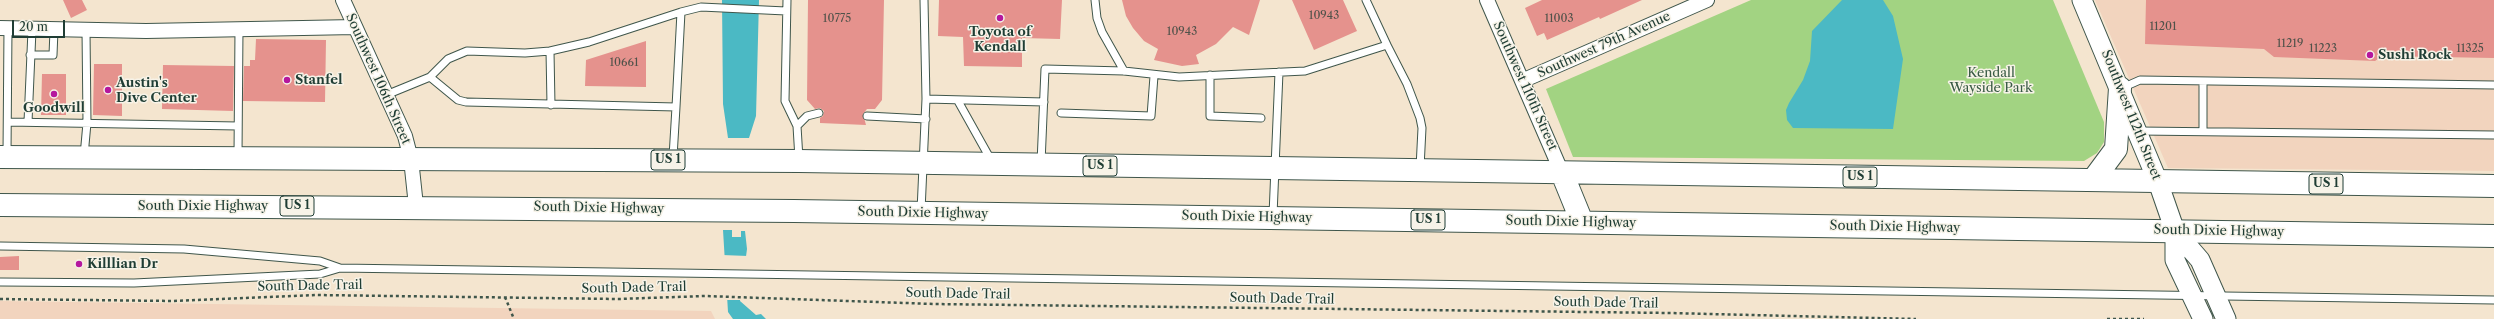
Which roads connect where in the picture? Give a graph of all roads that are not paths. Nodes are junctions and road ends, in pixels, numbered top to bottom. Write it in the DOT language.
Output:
graph roads {
  1 [pos="343,0"];
  2 [pos="787,0"];
  3 [pos="924,0"];
  4 [pos="1095,0"];
  5 [pos="1366,0"];
  6 [pos="1487,0"];
  7 [pos="1707,0"];
  8 [pos="2082,0"];
  9 [pos="786,11"];
  10 [pos="681,12"];
  11 [pos="355,27"];
  12 [pos="4,28"];
  13 [pos="239,29"];
  14 [pos="32,30"];
  15 [pos="54,30"];
  16 [pos="86,30"];
  17 [pos="1387,46"];
  18 [pos="550,51"];
  19 [pos="30,54"];
  20 [pos="1124,71"];
  21 [pos="1279,72"];
  22 [pos="1210,75"];
  23 [pos="1154,76"];
  24 [pos="430,77"];
  25 [pos="1524,80"];
  26 [pos="2203,81"];
  27 [pos="2494,85"];
  28 [pos="2120,88"];
  29 [pos="386,95"];
  30 [pos="926,99"];
  31 [pos="958,100"];
  32 [pos="1044,102"];
  33 [pos="551,105"];
  34 [pos="676,108"];
  35 [pos="819,113"];
  36 [pos="1061,113"];
  37 [pos="867,116"];
  38 [pos="1261,118"];
  39 [pos="926,119"];
  40 [pos="8,122"];
  41 [pos="28,122"];
  42 [pos="87,123"];
  43 [pos="238,126"];
  44 [pos="797,126"];
  45 [pos="2139,130"];
  46 [pos="2203,131"];
  47 [pos="2494,135"];
  48 [pos="3,157"];
  49 [pos="84,158"];
  50 [pos="238,159"];
  51 [pos="412,159"];
  52 [pos="673,160"];
  53 [pos="799,161"];
  54 [pos="924,163"];
  55 [pos="993,164"];
  56 [pos="1041,165"];
  57 [pos="1276,168"];
  58 [pos="1420,171"];
  59 [pos="1562,173"];
  60 [pos="2093,180"];
  61 [pos="2158,182"];
  62 [pos="2494,186"];
  63 [pos="0,204"];
  64 [pos="416,206"];
  65 [pos="921,213"];
  66 [pos="1273,217"];
  67 [pos="1582,222"];
  68 [pos="2175,231"];
  69 [pos="2494,236"];
  70 [pos="0,246"];
  71 [pos="340,268"];
  72 [pos="0,282"];
  73 [pos="2193,297"];
  74 [pos="2216,297"];
  75 [pos="2494,300"];
  76 [pos="2202,319"];
  77 [pos="2226,319"];
  1 -- 11 [label="street, Southwest 106th Street"];
  2 -- 9 [label="lane"];
  3 -- 30 [label="lane"];
  4 -- 20 [label="lane"];
  5 -- 17 [label="lane"];
  6 -- 25 [label="street, Southwest 110th Street"];
  7 -- 25 [label="street, Southwest 79th Avenue"];
  8 -- 28 [label="main road, Southwest 112th Street"];
  9 -- 10 [label="lane"];
  9 -- 44 [label="lane"];
  10 -- 18 [label="lane"];
  10 -- 34 [label="lane"];
  11 -- 13 [label="street"];
  11 -- 29 [label="street, Southwest 106th Street"];
  12 -- 14 [label="street"];
  12 -- 40 [label="lane"];
  13 -- 16 [label="street"];
  13 -- 43 [label="lane"];
  14 -- 15 [label="street"];
  14 -- 19 [label="lane"];
  15 -- 16 [label="street"];
  15 -- 19 [label="lane"];
  16 -- 42 [label="lane"];
  17 -- 21 [label="lane"];
  17 -- 58 [label="lane"];
  18 -- 24 [label="lane"];
  18 -- 33 [label="lane"];
  19 -- 41 [label="lane"];
  20 -- 23 [label="lane"];
  20 -- 32 [label="lane"];
  21 -- 22 [label="lane"];
  21 -- 57 [label="lane"];
  22 -- 23 [label="lane"];
  22 -- 38 [label="lane"];
  23 -- 36 [label="lane"];
  24 -- 29 [label="lane"];
  24 -- 33 [label="lane"];
  25 -- 59 [label="street, Southwest 110th Street"];
  26 -- 27 [label="lane"];
  26 -- 28 [label="lane"];
  26 -- 46 [label="lane"];
  28 -- 45 [label="main road, Southwest 112th Street"];
  28 -- 60 [label="highway"];
  29 -- 51 [label="street, Southwest 106th Street"];
  30 -- 31 [label="lane"];
  30 -- 39 [label="lane"];
  31 -- 32 [label="lane"];
  31 -- 55 [label="lane"];
  32 -- 56 [label="lane"];
  33 -- 34 [label="lane"];
  34 -- 52 [label="lane"];
  35 -- 44 [label="lane"];
  37 -- 39 [label="lane"];
  39 -- 54 [label="lane"];
  40 -- 41 [label="lane"];
  40 -- 48 [label="lane"];
  41 -- 42 [label="lane"];
  42 -- 43 [label="lane"];
  42 -- 49 [label="lane"];
  43 -- 50 [label="lane"];
  44 -- 53 [label="lane"];
  45 -- 46 [label="lane"];
  45 -- 61 [label="main road, Southwest 112th Street"];
  46 -- 47 [label="lane"];
  48 -- 49 [label="highway, US 1"];
  49 -- 50 [label="highway, US 1"];
  50 -- 51 [label="highway, US 1"];
  51 -- 52 [label="highway, US 1"];
  51 -- 64 [label="street, Southwest 106th Street"];
  52 -- 53 [label="highway, US 1"];
  53 -- 54 [label="highway, US 1"];
  54 -- 55 [label="highway, US 1"];
  54 -- 65 [label="lane"];
  55 -- 56 [label="highway, US 1"];
  56 -- 57 [label="highway, US 1"];
  57 -- 58 [label="highway, US 1"];
  57 -- 66 [label="lane"];
  58 -- 59 [label="highway, US 1"];
  59 -- 60 [label="highway, US 1"];
  59 -- 67 [label="highway"];
  60 -- 61 [label="highway, US 1"];
  61 -- 62 [label="highway, US 1"];
  61 -- 68 [label="main road, Southwest 112th Street"];
  63 -- 64 [label="highway, South Dixie Highway / US 1"];
  64 -- 65 [label="highway, South Dixie Highway / US 1"];
  65 -- 66 [label="highway, South Dixie Highway / US 1"];
  66 -- 67 [label="highway, South Dixie Highway / US 1"];
  67 -- 68 [label="highway, South Dixie Highway / US 1"];
  68 -- 69 [label="highway, South Dixie Highway / US 1"];
  68 -- 73 [label="main road, Southwest 112th Street"];
  68 -- 74 [label="main road, Southwest 112th Street"];
  70 -- 71 [label="lane"];
  71 -- 72 [label="lane"];
  71 -- 73 [label="lane"];
  73 -- 74 [label="lane"];
  73 -- 76 [label="main road, Southwest 112th Street"];
  74 -- 75 [label="lane"];
  74 -- 77 [label="main road, Southwest 112th Street"];
}
